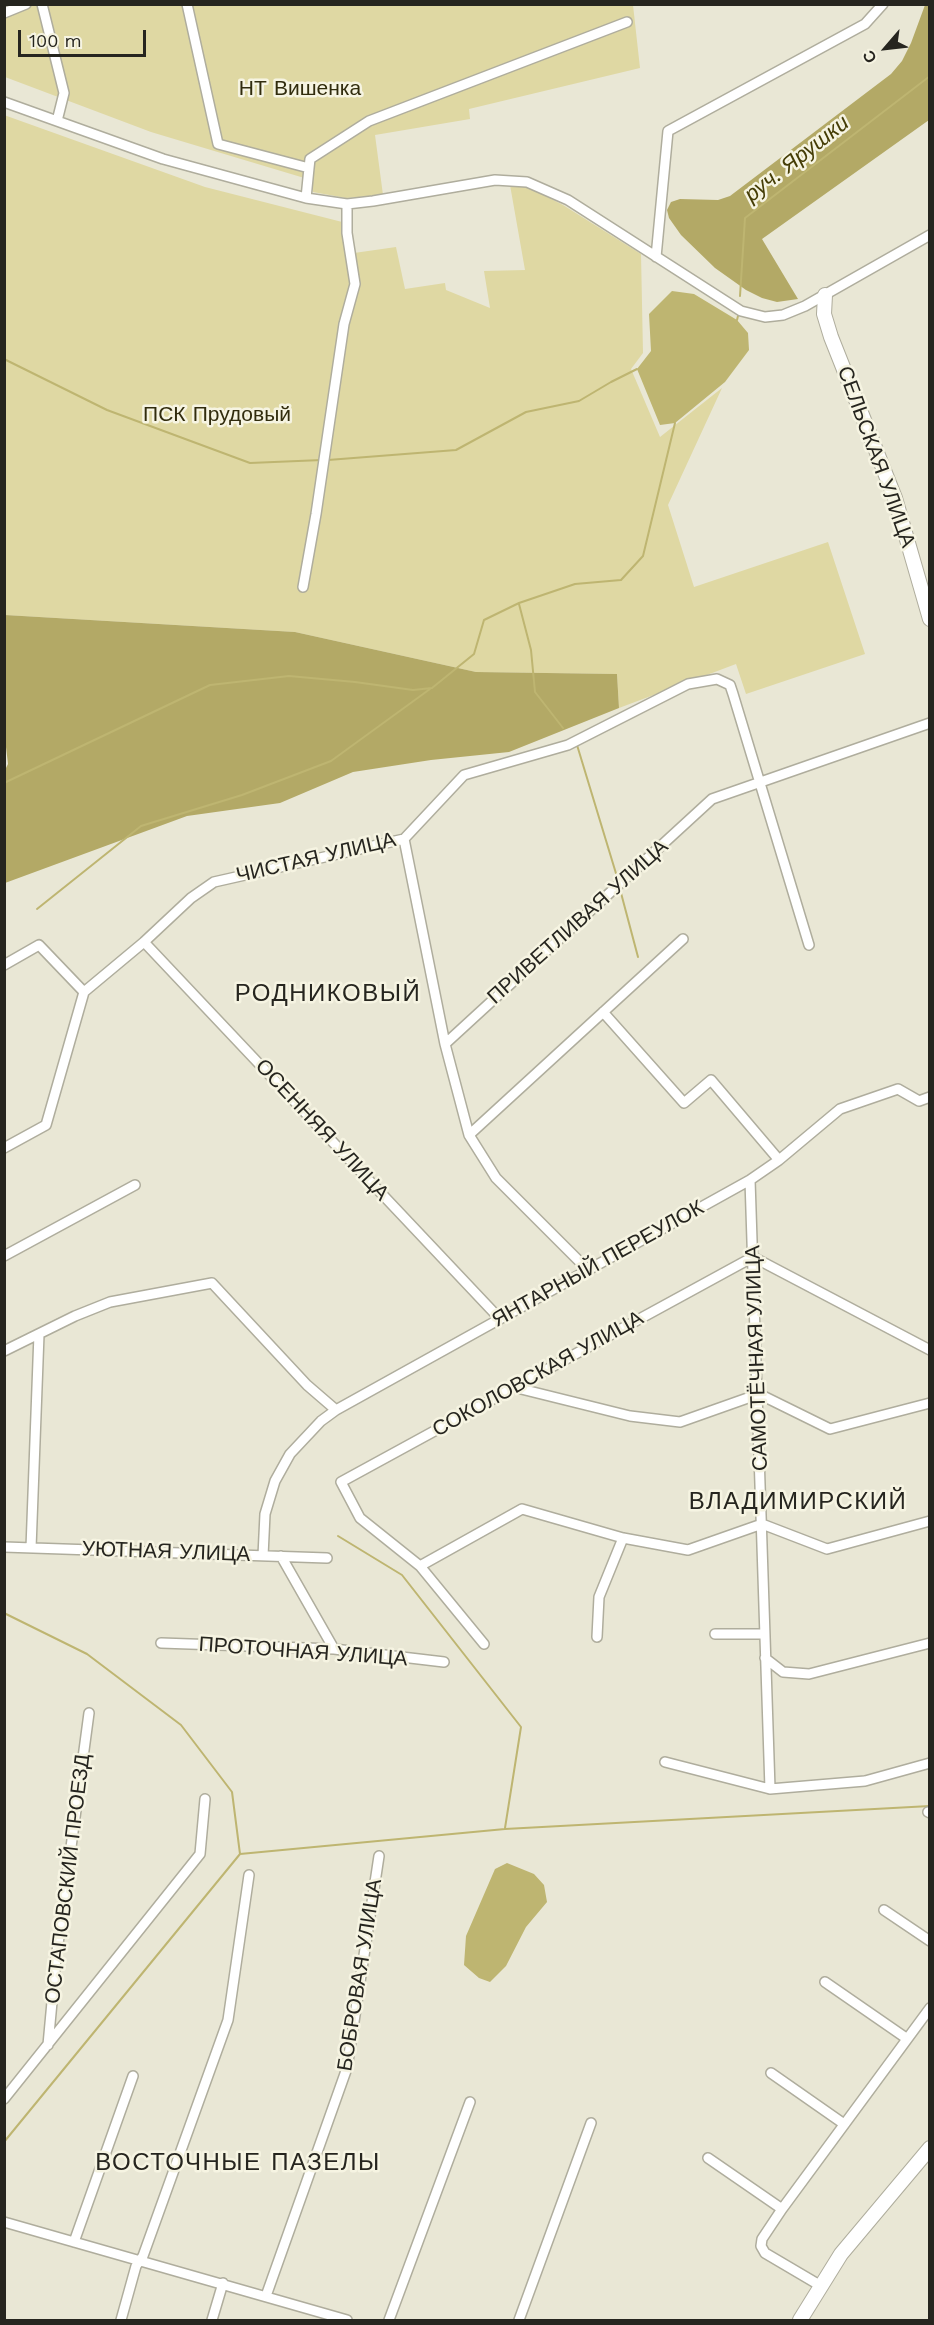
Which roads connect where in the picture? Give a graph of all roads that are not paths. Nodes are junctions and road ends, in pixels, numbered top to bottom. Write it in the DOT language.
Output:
graph roads {
  1 [pos="27,4"];
  2 [pos="42,4"];
  3 [pos="187,4"];
  4 [pos="883,4"];
  5 [pos="4,13"];
  6 [pos="627,22"];
  7 [pos="4,102"];
  8 [pos="57,121"];
  9 [pos="309,168"];
  10 [pos="306,198"];
  11 [pos="347,204"];
  12 [pos="930,235"];
  13 [pos="656,256"];
  14 [pos="825,295"];
  15 [pos="303,587"];
  16 [pos="930,619"];
  17 [pos="930,723"];
  18 [pos="760,782"];
  19 [pos="404,839"];
  20 [pos="683,939"];
  21 [pos="144,942"];
  22 [pos="809,945"];
  23 [pos="4,965"];
  24 [pos="84,992"];
  25 [pos="603,1012"];
  26 [pos="445,1044"];
  27 [pos="930,1097"];
  28 [pos="469,1135"];
  29 [pos="4,1148"];
  30 [pos="779,1160"];
  31 [pos="750,1180"];
  32 [pos="135,1185"];
  33 [pos="4,1256"];
  34 [pos="753,1257"];
  35 [pos="588,1270"];
  36 [pos="499,1318"];
  37 [pos="39,1334"];
  38 [pos="930,1350"];
  39 [pos="4,1351"];
  40 [pos="513,1387"];
  41 [pos="759,1394"];
  42 [pos="930,1403"];
  43 [pos="336,1410"];
  44 [pos="930,1521"];
  45 [pos="762,1524"];
  46 [pos="623,1538"];
  47 [pos="4,1547"];
  48 [pos="31,1548"];
  49 [pos="263,1556"];
  50 [pos="281,1556"];
  51 [pos="327,1558"];
  52 [pos="420,1566"];
  53 [pos="715,1634"];
  54 [pos="764,1634"];
  55 [pos="597,1636"];
  56 [pos="161,1643"];
  57 [pos="930,1643"];
  58 [pos="484,1644"];
  59 [pos="334,1649"];
  60 [pos="765,1658"];
  61 [pos="444,1662"];
  62 [pos="89,1713"];
  63 [pos="665,1762"];
  64 [pos="930,1763"];
  65 [pos="770,1789"];
  66 [pos="205,1799"];
  67 [pos="379,1856"];
  68 [pos="249,1875"];
  69 [pos="884,1910"];
  70 [pos="930,1941"];
  71 [pos="825,1982"];
  72 [pos="930,2008"];
  73 [pos="906,2038"];
  74 [pos="48,2045"];
  75 [pos="771,2073"];
  76 [pos="133,2076"];
  77 [pos="4,2099"];
  78 [pos="470,2102"];
  79 [pos="591,2123"];
  80 [pos="844,2124"];
  81 [pos="930,2148"];
  82 [pos="708,2158"];
  83 [pos="782,2209"];
  84 [pos="4,2222"];
  85 [pos="74,2242"];
  86 [pos="138,2262"];
  87 [pos="222,2283"];
  88 [pos="822,2286"];
  89 [pos="266,2296"];
  90 [pos="121,2320"];
  91 [pos="212,2320"];
  92 [pos="346,2320"];
  93 [pos="389,2320"];
  94 [pos="519,2320"];
  95 [pos="800,2320"];
  1 -- 5 [label="street"];
  2 -- 8 [label="street"];
  3 -- 9 [label="street"];
  4 -- 13 [label="street"];
  6 -- 9 [label="street"];
  7 -- 8 [label="street"];
  8 -- 10 [label="street"];
  9 -- 10 [label="street"];
  10 -- 11 [label="street"];
  11 -- 13 [label="street"];
  11 -- 15 [label="street"];
  12 -- 14 [label="street"];
  13 -- 14 [label="street"];
  14 -- 16 [label="street, СЕЛЬСКАЯ УЛИЦА"];
  17 -- 18 [label="street"];
  18 -- 19 [label="street, ЧИСТАЯ УЛИЦА"];
  18 -- 22 [label="street, ЧИСТАЯ УЛИЦА"];
  18 -- 26 [label="street, ПРИВЕТЛИВАЯ УЛИЦА"];
  19 -- 21 [label="street, ЧИСТАЯ УЛИЦА"];
  19 -- 26 [label="street"];
  20 -- 25 [label="street"];
  21 -- 24 [label="street, ЧИСТАЯ УЛИЦА"];
  21 -- 36 [label="street, ОСЕННЯЯ УЛИЦА"];
  23 -- 24 [label="street"];
  24 -- 29 [label="street"];
  25 -- 28 [label="street"];
  25 -- 30 [label="street"];
  26 -- 28 [label="street"];
  27 -- 30 [label="street, ЯНТАРНЫЙ ПЕРЕУЛОК"];
  28 -- 35 [label="street"];
  30 -- 31 [label="street, ЯНТАРНЫЙ ПЕРЕУЛОК"];
  31 -- 34 [label="street, САМОТЁЧНАЯ УЛИЦА"];
  31 -- 35 [label="street, ЯНТАРНЫЙ ПЕРЕУЛОК"];
  32 -- 33 [label="street"];
  34 -- 38 [label="street"];
  34 -- 40 [label="street, СОКОЛОВСКАЯ УЛИЦА"];
  34 -- 41 [label="street, САМОТЁЧНАЯ УЛИЦА"];
  35 -- 36 [label="street, ЯНТАРНЫЙ ПЕРЕУЛОК"];
  36 -- 43 [label="street, ЯНТАРНЫЙ ПЕРЕУЛОК"];
  37 -- 39 [label="street"];
  37 -- 43 [label="street"];
  37 -- 48 [label="street"];
  40 -- 41 [label="street"];
  40 -- 52 [label="street, СОКОЛОВСКАЯ УЛИЦА"];
  41 -- 42 [label="street"];
  41 -- 45 [label="street, САМОТЁЧНАЯ УЛИЦА"];
  43 -- 49 [label="street, ЯНТАРНЫЙ ПЕРЕУЛОК"];
  44 -- 45 [label="street"];
  45 -- 46 [label="street"];
  45 -- 54 [label="street, САМОТЁЧНАЯ УЛИЦА"];
  46 -- 52 [label="street"];
  46 -- 55 [label="street"];
  47 -- 48 [label="street, УЮТНАЯ УЛИЦА"];
  48 -- 49 [label="street, УЮТНАЯ УЛИЦА"];
  49 -- 50 [label="street, УЮТНАЯ УЛИЦА"];
  50 -- 51 [label="street, УЮТНАЯ УЛИЦА"];
  50 -- 59 [label="street"];
  52 -- 58 [label="street, СОКОЛОВСКАЯ УЛИЦА"];
  53 -- 54 [label="street"];
  54 -- 60 [label="street, САМОТЁЧНАЯ УЛИЦА"];
  56 -- 59 [label="street, ПРОТОЧНАЯ УЛИЦА"];
  57 -- 60 [label="street"];
  59 -- 61 [label="street, ПРОТОЧНАЯ УЛИЦА"];
  60 -- 65 [label="street, САМОТЁЧНАЯ УЛИЦА"];
  62 -- 74 [label="street, ОСТАПОВСКИЙ ПРОЕЗД"];
  63 -- 65 [label="street"];
  64 -- 65 [label="street"];
  66 -- 74 [label="street"];
  67 -- 89 [label="street, БОБРОВАЯ УЛИЦА"];
  68 -- 86 [label="street"];
  69 -- 70 [label="street"];
  71 -- 73 [label="street"];
  72 -- 73 [label="street"];
  73 -- 80 [label="street"];
  74 -- 77 [label="street"];
  75 -- 80 [label="street"];
  76 -- 85 [label="street"];
  78 -- 93 [label="street"];
  79 -- 94 [label="street"];
  80 -- 83 [label="street"];
  81 -- 88 [label="street"];
  82 -- 83 [label="street"];
  83 -- 88 [label="street"];
  84 -- 85 [label="street"];
  85 -- 86 [label="street"];
  86 -- 87 [label="street"];
  86 -- 90 [label="street"];
  87 -- 89 [label="street"];
  87 -- 91 [label="street"];
  88 -- 95 [label="street"];
  89 -- 92 [label="street"];
}
